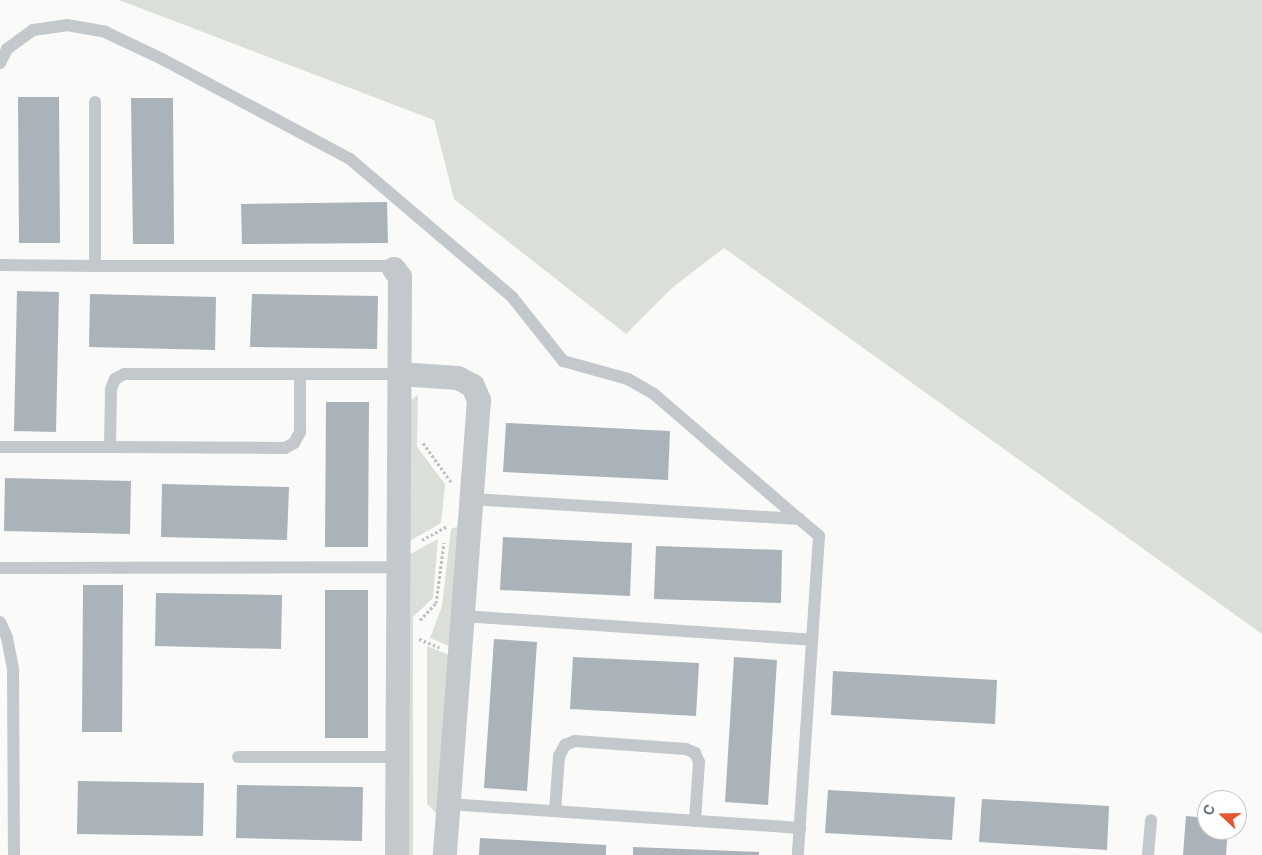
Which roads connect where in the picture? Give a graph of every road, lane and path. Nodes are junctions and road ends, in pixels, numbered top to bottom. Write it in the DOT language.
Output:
graph roads {
  1 [pos="0,63"];
  2 [pos="96,102"];
  3 [pos="0,265"];
  4 [pos="95,266"];
  5 [pos="394,269"];
  6 [pos="300,374"];
  7 [pos="399,374"];
  8 [pos="423,435"];
  9 [pos="0,447"];
  10 [pos="110,447"];
  11 [pos="464,501"];
  12 [pos="447,518"];
  13 [pos="799,519"];
  14 [pos="446,526"];
  15 [pos="399,559"];
  16 [pos="0,568"];
  17 [pos="463,616"];
  18 [pos="0,622"];
  19 [pos="418,623"];
  20 [pos="418,631"];
  21 [pos="812,640"];
  22 [pos="419,649"];
  23 [pos="238,757"];
  24 [pos="398,757"];
  25 [pos="448,804"];
  26 [pos="555,811"];
  27 [pos="1151,820"];
  28 [pos="695,821"];
  29 [pos="800,828"];
  30 [pos="14,855"];
  31 [pos="398,855"];
  32 [pos="445,855"];
  33 [pos="798,855"];
  34 [pos="1148,855"];
  1 -- 13 [label="lane"];
  2 -- 4 [label="lane"];
  3 -- 4 [label="lane"];
  4 -- 5 [label="lane"];
  5 -- 7 [label="street"];
  6 -- 7 [label="lane"];
  6 -- 10 [label="lane"];
  6 -- 10 [label="lane"];
  7 -- 11 [label="street"];
  7 -- 15 [label="street"];
  8 -- 11 [label="path"];
  9 -- 10 [label="lane"];
  11 -- 13 [label="lane"];
  11 -- 14 [label="path"];
  11 -- 17 [label="street"];
  12 -- 14 [label="path"];
  13 -- 21 [label="lane"];
  14 -- 15 [label="path"];
  14 -- 19 [label="path"];
  15 -- 16 [label="lane"];
  15 -- 24 [label="street"];
  17 -- 21 [label="lane"];
  17 -- 25 [label="street"];
  18 -- 30 [label="lane"];
  20 -- 22 [label="path"];
  21 -- 29 [label="lane"];
  23 -- 24 [label="lane"];
  24 -- 31 [label="street"];
  25 -- 26 [label="lane"];
  25 -- 32 [label="street"];
  26 -- 28 [label="lane"];
  26 -- 28 [label="lane"];
  27 -- 34 [label="lane"];
  28 -- 29 [label="lane"];
  29 -- 33 [label="lane"];
}
